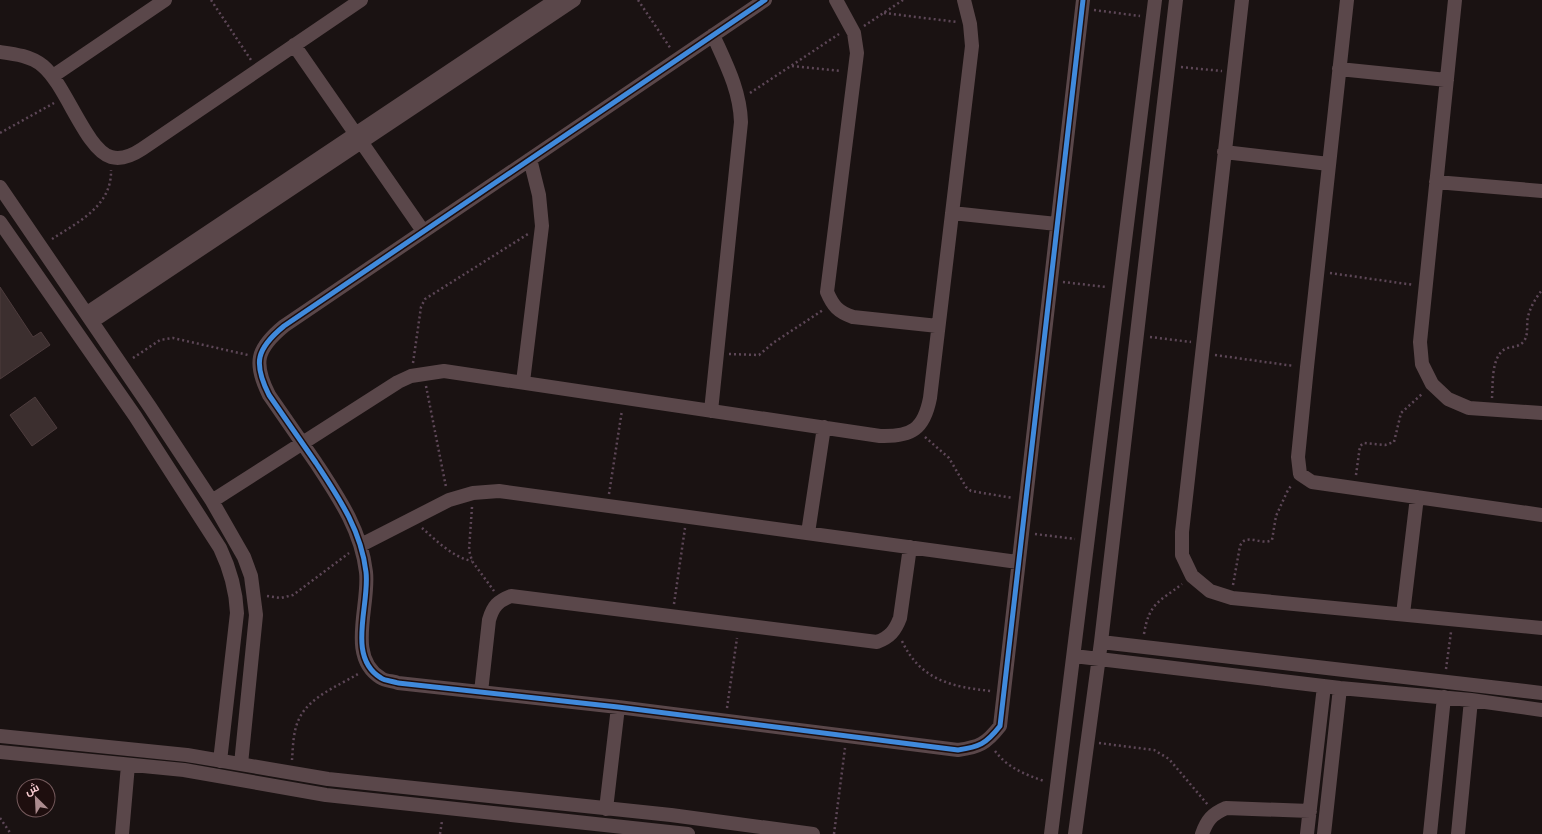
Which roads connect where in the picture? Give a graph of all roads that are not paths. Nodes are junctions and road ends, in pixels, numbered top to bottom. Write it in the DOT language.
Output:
graph roads {
  1 [pos="164,0"];
  2 [pos="361,0"];
  3 [pos="556,0"];
  4 [pos="574,0"];
  5 [pos="765,0"];
  6 [pos="836,0"];
  7 [pos="964,0"];
  8 [pos="1155,0"];
  9 [pos="1176,0"];
  10 [pos="1242,0"];
  11 [pos="1347,0"];
  12 [pos="1455,0"];
  13 [pos="1082,4"];
  14 [pos="713,35"];
  15 [pos="294,45"];
  16 [pos="0,52"];
  17 [pos="1339,69"];
  18 [pos="52,76"];
  19 [pos="1447,80"];
  20 [pos="359,138"];
  21 [pos="1224,152"];
  22 [pos="530,159"];
  23 [pos="1329,164"];
  24 [pos="1436,182"];
  25 [pos="0,187"];
  26 [pos="1542,191"];
  27 [pos="952,213"];
  28 [pos="0,222"];
  29 [pos="1057,224"];
  30 [pos="423,231"];
  31 [pos="90,317"];
  32 [pos="938,326"];
  33 [pos="523,382"];
  34 [pos="150,406"];
  35 [pos="712,411"];
  36 [pos="1542,413"];
  37 [pos="135,416"];
  38 [pos="824,427"];
  39 [pos="302,443"];
  40 [pos="1417,497"];
  41 [pos="212,501"];
  42 [pos="1091,512"];
  43 [pos="1114,515"];
  44 [pos="1542,515"];
  45 [pos="808,533"];
  46 [pos="361,545"];
  47 [pos="910,547"];
  48 [pos="1018,562"];
  49 [pos="1402,614"];
  50 [pos="1542,628"];
  51 [pos="1101,642"];
  52 [pos="1074,656"];
  53 [pos="1098,659"];
  54 [pos="1324,686"];
  55 [pos="1340,688"];
  56 [pos="481,692"];
  57 [pos="1542,693"];
  58 [pos="1444,697"];
  59 [pos="1471,700"];
  60 [pos="618,707"];
  61 [pos="1542,710"];
  62 [pos="0,736"];
  63 [pos="0,752"];
  64 [pos="187,755"];
  65 [pos="220,761"];
  66 [pos="241,764"];
  67 [pos="128,765"];
  68 [pos="184,770"];
  69 [pos="606,809"];
  70 [pos="1310,811"];
  71 [pos="671,815"];
  72 [pos="669,832"];
  73 [pos="122,834"];
  74 [pos="688,834"];
  75 [pos="813,834"];
  76 [pos="1052,834"];
  77 [pos="1075,834"];
  78 [pos="1202,834"];
  79 [pos="1307,834"];
  80 [pos="1324,834"];
  81 [pos="1430,834"];
  82 [pos="1458,834"];
  83 [pos="1462,834"];
  1 -- 18 [label="street"];
  2 -- 15 [label="street"];
  3 -- 20 [label="street"];
  4 -- 20 [label="street"];
  5 -- 14 [label="street"];
  6 -- 32 [label="street"];
  7 -- 27 [label="street"];
  8 -- 42 [label="street"];
  9 -- 43 [label="street"];
  10 -- 21 [label="street"];
  11 -- 17 [label="street"];
  12 -- 19 [label="street"];
  13 -- 29 [label="street"];
  14 -- 22 [label="street"];
  14 -- 35 [label="street"];
  15 -- 18 [label="street"];
  15 -- 20 [label="street"];
  16 -- 18 [label="street"];
  17 -- 19 [label="street"];
  17 -- 23 [label="street"];
  19 -- 24 [label="street"];
  20 -- 30 [label="street"];
  20 -- 31 [label="street"];
  21 -- 23 [label="street"];
  21 -- 49 [label="street"];
  22 -- 30 [label="street"];
  22 -- 33 [label="street"];
  23 -- 40 [label="street"];
  24 -- 26 [label="street"];
  24 -- 36 [label="street"];
  25 -- 31 [label="street"];
  27 -- 29 [label="street"];
  27 -- 32 [label="street"];
  28 -- 37 [label="street"];
  29 -- 48 [label="street"];
  30 -- 39 [label="street"];
  31 -- 34 [label="street"];
  32 -- 38 [label="street"];
  33 -- 35 [label="street"];
  33 -- 39 [label="street"];
  34 -- 37 [label="street"];
  34 -- 41 [label="street"];
  35 -- 38 [label="street"];
  37 -- 65 [label="street"];
  38 -- 45 [label="street"];
  39 -- 41 [label="street"];
  39 -- 46 [label="street"];
  40 -- 44 [label="street"];
  40 -- 49 [label="street"];
  41 -- 66 [label="street"];
  42 -- 43 [label="street"];
  42 -- 52 [label="street"];
  43 -- 51 [label="street"];
  45 -- 46 [label="street"];
  45 -- 47 [label="street"];
  46 -- 56 [label="street"];
  47 -- 48 [label="street"];
  47 -- 56 [label="street"];
  48 -- 60 [label="street"];
  49 -- 50 [label="street"];
  51 -- 53 [label="street"];
  51 -- 57 [label="street"];
  52 -- 53 [label="street"];
  52 -- 76 [label="street"];
  53 -- 54 [label="street"];
  53 -- 77 [label="street"];
  54 -- 55 [label="street"];
  54 -- 70 [label="street"];
  55 -- 58 [label="street"];
  55 -- 80 [label="street"];
  56 -- 60 [label="street"];
  58 -- 59 [label="street"];
  58 -- 81 [label="street"];
  59 -- 61 [label="street"];
  59 -- 82 [label="street"];
  60 -- 69 [label="street"];
  62 -- 64 [label="street"];
  63 -- 67 [label="street"];
  64 -- 65 [label="street"];
  64 -- 68 [label="street"];
  65 -- 66 [label="street"];
  66 -- 69 [label="street"];
  67 -- 68 [label="street"];
  67 -- 73 [label="street"];
  68 -- 72 [label="street"];
  69 -- 71 [label="street"];
  70 -- 78 [label="street"];
  70 -- 79 [label="street"];
  71 -- 72 [label="street"];
  71 -- 75 [label="street"];
  72 -- 74 [label="street"];
  82 -- 83 [label="street"];
}
